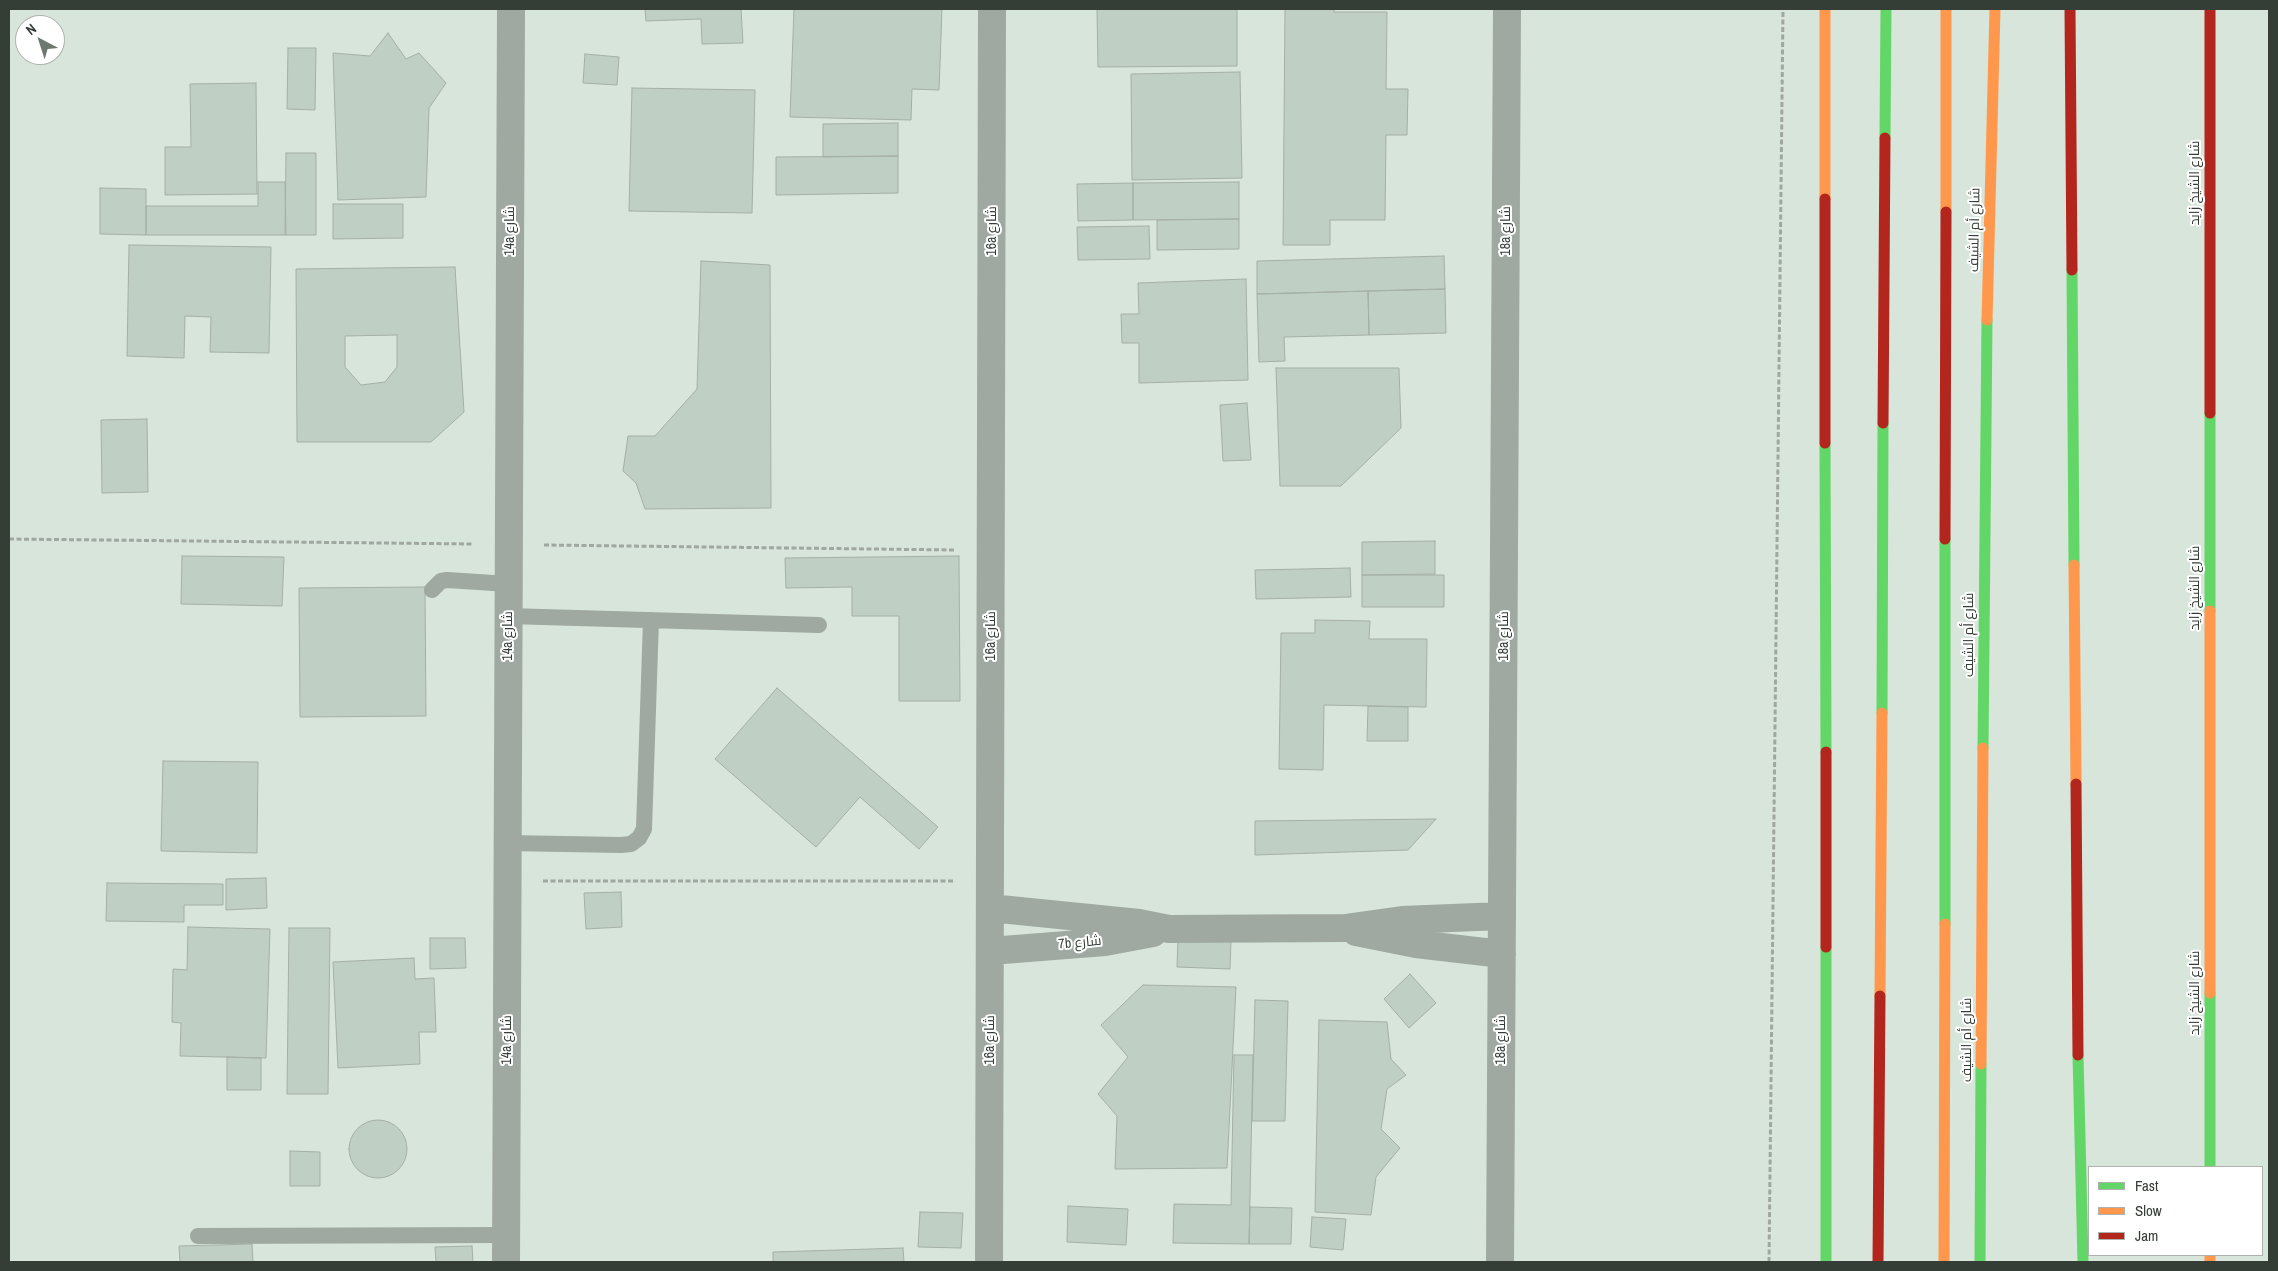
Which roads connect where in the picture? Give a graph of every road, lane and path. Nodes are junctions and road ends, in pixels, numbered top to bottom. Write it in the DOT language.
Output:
graph roads {
  1 [pos="511,9"];
  2 [pos="992,9"];
  3 [pos="1507,9"];
  4 [pos="1782,9"];
  5 [pos="1824,9"];
  6 [pos="1886,9"];
  7 [pos="1946,9"];
  8 [pos="1995,9"];
  9 [pos="2070,9"];
  10 [pos="2210,9"];
  11 [pos="509,584"];
  12 [pos="432,590"];
  13 [pos="508,616"];
  14 [pos="652,620"];
  15 [pos="819,625"];
  16 [pos="507,843"];
  17 [pos="508,881"];
  18 [pos="990,881"];
  19 [pos="990,908"];
  20 [pos="1502,916"];
  21 [pos="1345,928"];
  22 [pos="1169,929"];
  23 [pos="990,951"];
  24 [pos="1502,954"];
  25 [pos="2210,1166"];
  26 [pos="506,1235"];
  27 [pos="198,1236"];
  28 [pos="506,1262"];
  29 [pos="989,1262"];
  30 [pos="1500,1262"];
  31 [pos="1769,1262"];
  32 [pos="1826,1262"];
  33 [pos="1878,1262"];
  34 [pos="1944,1262"];
  35 [pos="1980,1262"];
  36 [pos="2083,1262"];
  1 -- 11 [label="street, 14a شارع"];
  2 -- 18 [label="street, 16a شارع"];
  3 -- 20 [label="street, 18a شارع"];
  4 -- 31 [label="path"];
  5 -- 32 [label="main road"];
  6 -- 33 [label="main road"];
  7 -- 34 [label="main road"];
  8 -- 35 [label="main road, شارع أم الشيف"];
  9 -- 36 [label="main road"];
  10 -- 25 [label="main road, شارع الشيخ زايد"];
  11 -- 12 [label="lane"];
  11 -- 13 [label="street, 14a شارع"];
  13 -- 14 [label="lane"];
  13 -- 16 [label="street, 14a شارع"];
  14 -- 15 [label="lane"];
  14 -- 16 [label="lane"];
  16 -- 17 [label="street, 14a شارع"];
  17 -- 18 [label="path"];
  17 -- 26 [label="street, 14a شارع"];
  18 -- 19 [label="street, 16a شارع"];
  19 -- 22 [label="street, 7b شارع"];
  19 -- 23 [label="street, 16a شارع"];
  20 -- 21 [label="street, 7b شارع"];
  20 -- 24 [label="street, 18a شارع"];
  21 -- 22 [label="street, 7b شارع"];
  21 -- 24 [label="street, 7b شارع"];
  22 -- 23 [label="street, 7b شارع"];
  23 -- 29 [label="street, 16a شارع"];
  24 -- 30 [label="street, 18a شارع"];
  26 -- 27 [label="lane"];
  26 -- 28 [label="street, 14a شارع"];
}
